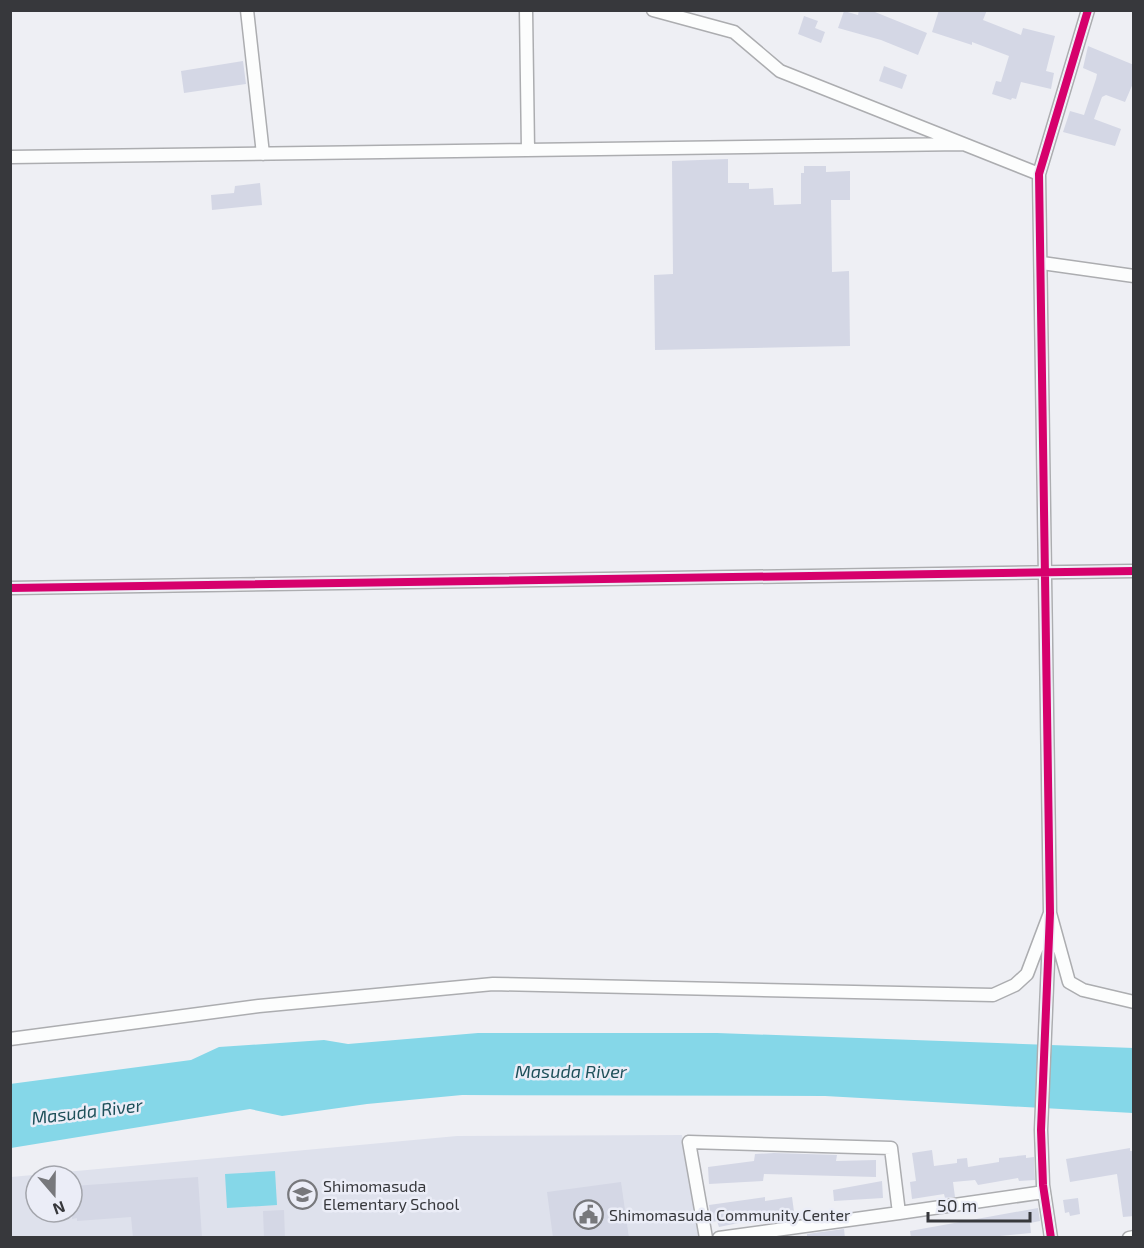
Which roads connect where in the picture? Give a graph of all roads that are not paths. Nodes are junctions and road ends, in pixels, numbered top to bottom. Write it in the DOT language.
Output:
graph roads {
  1 [pos="247,10"];
  2 [pos="526,10"];
  3 [pos="653,10"];
  4 [pos="1088,10"];
  5 [pos="963,144"];
  6 [pos="528,150"];
  7 [pos="263,153"];
  8 [pos="10,157"];
  9 [pos="1039,174"];
  10 [pos="1042,263"];
  11 [pos="1134,276"];
  12 [pos="1134,571"];
  13 [pos="1046,572"];
  14 [pos="10,588"];
  15 [pos="1050,913"];
  16 [pos="1134,1002"];
  17 [pos="10,1039"];
  18 [pos="1044,1192"];
  19 [pos="899,1214"];
  20 [pos="1134,1237"];
  21 [pos="706,1238"];
  22 [pos="718,1238"];
  23 [pos="1051,1238"];
  24 [pos="1129,1238"];
  1 -- 7 [label="street"];
  2 -- 6 [label="street"];
  3 -- 5 [label="street"];
  4 -- 9 [label="street"];
  5 -- 6 [label="street"];
  5 -- 9 [label="street"];
  6 -- 7 [label="street"];
  7 -- 8 [label="street"];
  9 -- 10 [label="street"];
  10 -- 11 [label="street"];
  10 -- 13 [label="street"];
  12 -- 13 [label="street"];
  13 -- 14 [label="street"];
  13 -- 15 [label="street"];
  15 -- 16 [label="street"];
  15 -- 17 [label="street"];
  15 -- 18 [label="street"];
  18 -- 19 [label="street"];
  18 -- 23 [label="street"];
  19 -- 21 [label="street"];
  19 -- 22 [label="street"];
  20 -- 24 [label="street"];
}
